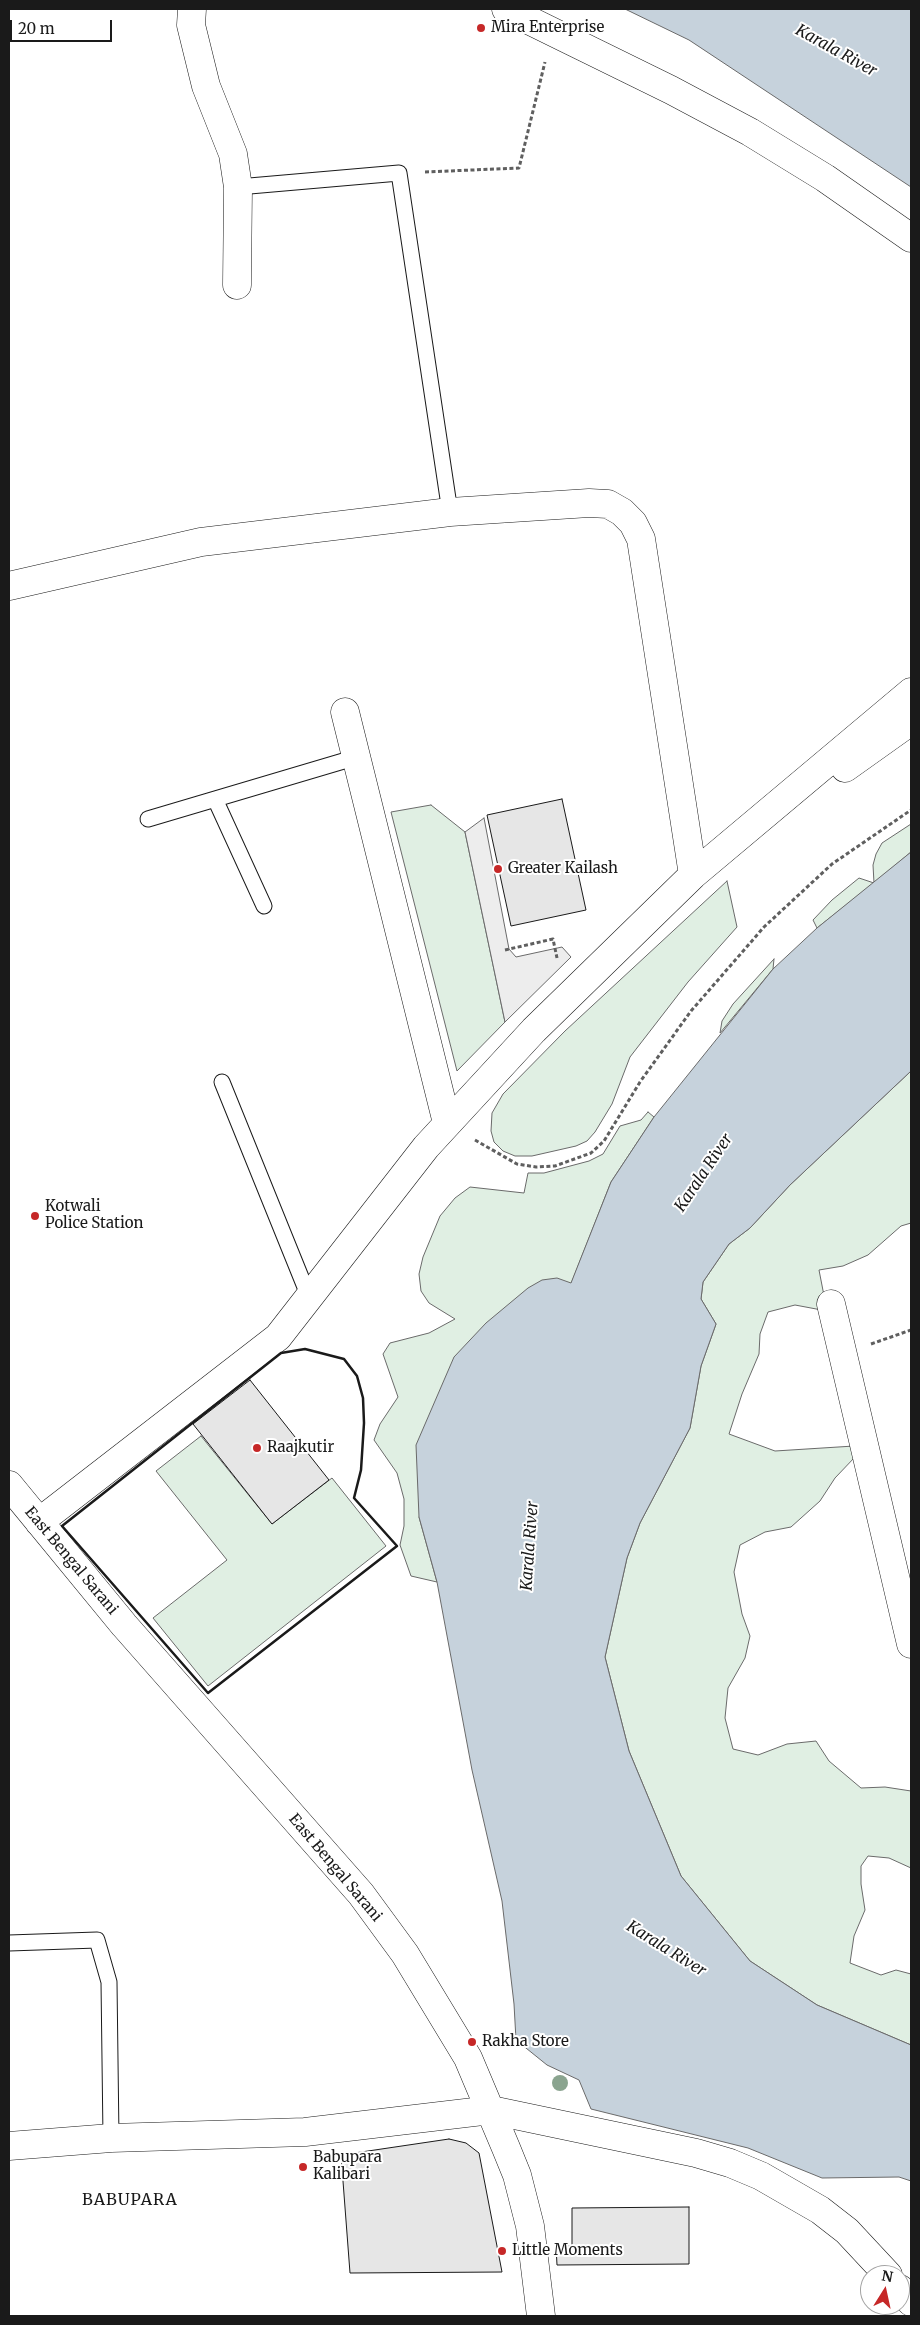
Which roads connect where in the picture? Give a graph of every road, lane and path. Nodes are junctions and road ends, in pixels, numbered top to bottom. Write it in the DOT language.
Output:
graph roads {
  1 [pos="192,9"];
  2 [pos="506,9"];
  3 [pos="552,32"];
  4 [pos="399,173"];
  5 [pos="238,187"];
  6 [pos="911,238"];
  7 [pos="237,285"];
  8 [pos="450,512"];
  9 [pos="9,586"];
  10 [pos="911,692"];
  11 [pos="345,712"];
  12 [pos="911,721"];
  13 [pos="357,757"];
  14 [pos="215,799"];
  15 [pos="911,810"];
  16 [pos="148,819"];
  17 [pos="755,825"];
  18 [pos="693,875"];
  19 [pos="264,906"];
  20 [pos="505,950"];
  21 [pos="557,958"];
  22 [pos="222,1082"];
  23 [pos="446,1123"];
  24 [pos="309,1297"];
  25 [pos="831,1304"];
  26 [pos="911,1330"];
  27 [pos="842,1354"];
  28 [pos="9,1485"];
  29 [pos="39,1522"];
  30 [pos="911,1644"];
  31 [pos="9,1943"];
  32 [pos="491,2110"];
  33 [pos="111,2138"];
  34 [pos="9,2146"];
  35 [pos="879,2265"];
  36 [pos="542,2316"];
  1 -- 5 [label="street"];
  2 -- 3 [label="street"];
  3 -- 4 [label="path"];
  3 -- 6 [label="street"];
  4 -- 5 [label="lane"];
  4 -- 8 [label="lane"];
  5 -- 7 [label="street"];
  8 -- 9 [label="street"];
  8 -- 18 [label="street"];
  10 -- 17 [label="street"];
  11 -- 13 [label="street"];
  12 -- 17 [label="street"];
  13 -- 14 [label="lane"];
  13 -- 23 [label="street"];
  14 -- 16 [label="lane"];
  14 -- 19 [label="lane"];
  15 -- 23 [label="path"];
  17 -- 18 [label="street"];
  18 -- 23 [label="street"];
  20 -- 21 [label="path"];
  22 -- 24 [label="lane"];
  23 -- 24 [label="street"];
  24 -- 29 [label="street"];
  25 -- 27 [label="street"];
  26 -- 27 [label="path"];
  27 -- 30 [label="street"];
  28 -- 29 [label="street, East Bengal Sarani"];
  29 -- 32 [label="street, East Bengal Sarani"];
  31 -- 33 [label="lane"];
  32 -- 33 [label="street"];
  32 -- 35 [label="street"];
  32 -- 36 [label="street, East Bengal Sarani"];
  33 -- 34 [label="street"];
}
